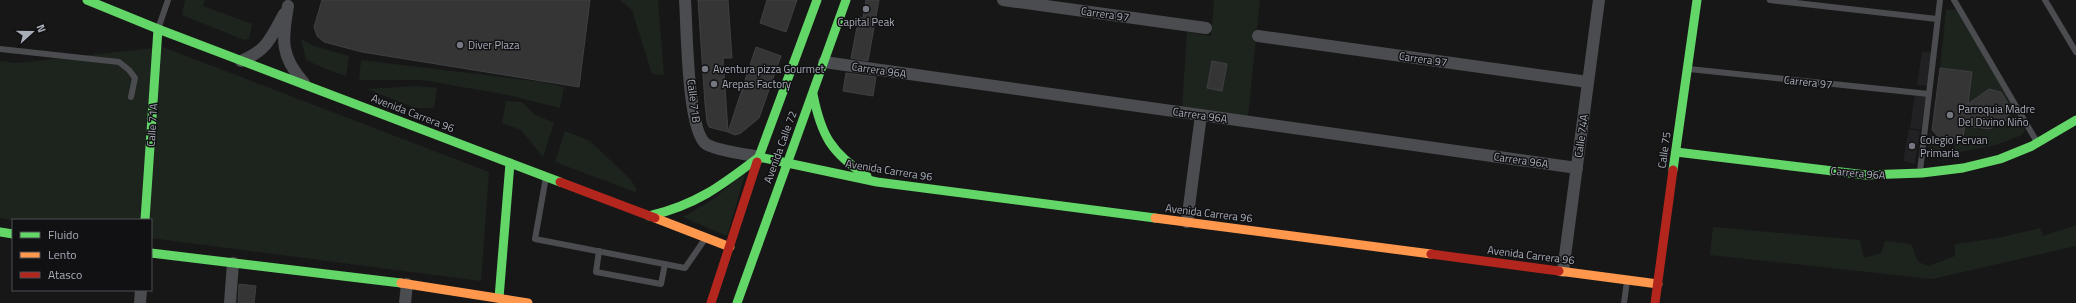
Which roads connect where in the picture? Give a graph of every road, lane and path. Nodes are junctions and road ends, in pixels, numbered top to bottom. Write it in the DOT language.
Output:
graph roads {
  1 [pos="87,0"];
  2 [pos="168,0"];
  3 [pos="685,0"];
  4 [pos="818,0"];
  5 [pos="846,0"];
  6 [pos="1002,0"];
  7 [pos="1599,0"];
  8 [pos="1697,0"];
  9 [pos="1770,0"];
  10 [pos="1940,0"];
  11 [pos="1954,0"];
  12 [pos="2045,0"];
  13 [pos="289,3"];
  14 [pos="1938,19"];
  15 [pos="1206,28"];
  16 [pos="158,29"];
  17 [pos="1258,36"];
  18 [pos="0,48"];
  19 [pos="2076,52"];
  20 [pos="241,61"];
  21 [pos="824,62"];
  22 [pos="1688,69"];
  23 [pos="1588,82"];
  24 [pos="306,86"];
  25 [pos="812,94"];
  26 [pos="1929,94"];
  27 [pos="132,98"];
  28 [pos="1200,115"];
  29 [pos="2076,120"];
  30 [pos="2037,143"];
  31 [pos="1676,152"];
  32 [pos="759,157"];
  33 [pos="510,163"];
  34 [pos="787,163"];
  35 [pos="1576,168"];
  36 [pos="1919,172"];
  37 [pos="546,177"];
  38 [pos="877,182"];
  39 [pos="649,216"];
  40 [pos="145,219"];
  41 [pos="1187,222"];
  42 [pos="0,232"];
  43 [pos="12,234"];
  44 [pos="706,238"];
  45 [pos="730,247"];
  46 [pos="599,252"];
  47 [pos="152,253"];
  48 [pos="233,263"];
  49 [pos="665,264"];
  50 [pos="1563,271"];
  51 [pos="1627,279"];
  52 [pos="407,284"];
  53 [pos="1658,284"];
  54 [pos="141,291"];
  55 [pos="499,301"];
  56 [pos="140,303"];
  57 [pos="230,303"];
  58 [pos="405,303"];
  59 [pos="528,303"];
  60 [pos="711,303"];
  61 [pos="737,303"];
  62 [pos="1624,303"];
  63 [pos="1655,303"];
  1 -- 16 [label="main road, Avenida Carrera 96"];
  2 -- 16 [label="lane"];
  3 -- 32 [label="street, Calle 71B"];
  4 -- 32 [label="main road, Avenida Calle 72"];
  5 -- 21 [label="main road, Avenida Calle 72"];
  6 -- 15 [label="street, Carrera 97"];
  7 -- 23 [label="street, Calle 74A"];
  8 -- 22 [label="main road, Calle 75"];
  9 -- 14 [label="lane"];
  10 -- 14 [label="lane"];
  11 -- 30 [label="lane"];
  12 -- 19 [label="lane"];
  13 -- 20 [label="street"];
  13 -- 24 [label="street"];
  14 -- 26 [label="lane"];
  16 -- 20 [label="main road, Avenida Carrera 96"];
  16 -- 40 [label="main road, Calle 71A"];
  17 -- 23 [label="street, Carrera 97"];
  18 -- 27 [label="lane"];
  20 -- 24 [label="main road, Avenida Carrera 96"];
  21 -- 25 [label="main road, Avenida Calle 72"];
  21 -- 28 [label="street, Carrera 96A"];
  22 -- 26 [label="lane, Carrera 97"];
  22 -- 31 [label="main road, Calle 75"];
  23 -- 35 [label="street, Calle 74A"];
  24 -- 33 [label="main road, Avenida Carrera 96"];
  25 -- 34 [label="main road, Avenida Calle 72"];
  25 -- 38 [label="main road"];
  26 -- 36 [label="lane"];
  28 -- 35 [label="street, Carrera 96A"];
  28 -- 41 [label="street"];
  29 -- 30 [label="main road, Carrera 96A"];
  30 -- 36 [label="main road, Carrera 96A"];
  31 -- 36 [label="main road, Carrera 96A"];
  31 -- 53 [label="main road, Calle 75"];
  32 -- 34 [label="main road, Avenida Carrera 96"];
  32 -- 39 [label="main road"];
  32 -- 45 [label="main road, Avenida Calle 72"];
  33 -- 37 [label="main road, Avenida Carrera 96"];
  33 -- 55 [label="main road"];
  34 -- 38 [label="main road, Avenida Carrera 96"];
  34 -- 61 [label="main road, Avenida Calle 72"];
  35 -- 50 [label="street, Calle 74A"];
  37 -- 39 [label="main road, Avenida Carrera 96"];
  37 -- 46 [label="lane"];
  38 -- 41 [label="main road, Avenida Carrera 96"];
  39 -- 44 [label="main road, Avenida Carrera 96"];
  41 -- 50 [label="main road, Avenida Carrera 96"];
  42 -- 43 [label="main road"];
  44 -- 45 [label="main road, Avenida Carrera 96"];
  44 -- 49 [label="lane"];
  45 -- 60 [label="main road, Avenida Calle 72"];
  46 -- 49 [label="lane"];
  46 -- 49 [label="lane"];
  47 -- 48 [label="main road"];
  48 -- 52 [label="main road"];
  48 -- 57 [label="street"];
  50 -- 51 [label="main road, Avenida Carrera 96"];
  51 -- 53 [label="main road, Avenida Carrera 96"];
  51 -- 62 [label="lane"];
  52 -- 55 [label="main road"];
  52 -- 58 [label="street"];
  53 -- 63 [label="main road, Calle 75"];
  54 -- 56 [label="street"];
  55 -- 59 [label="main road"];
}
